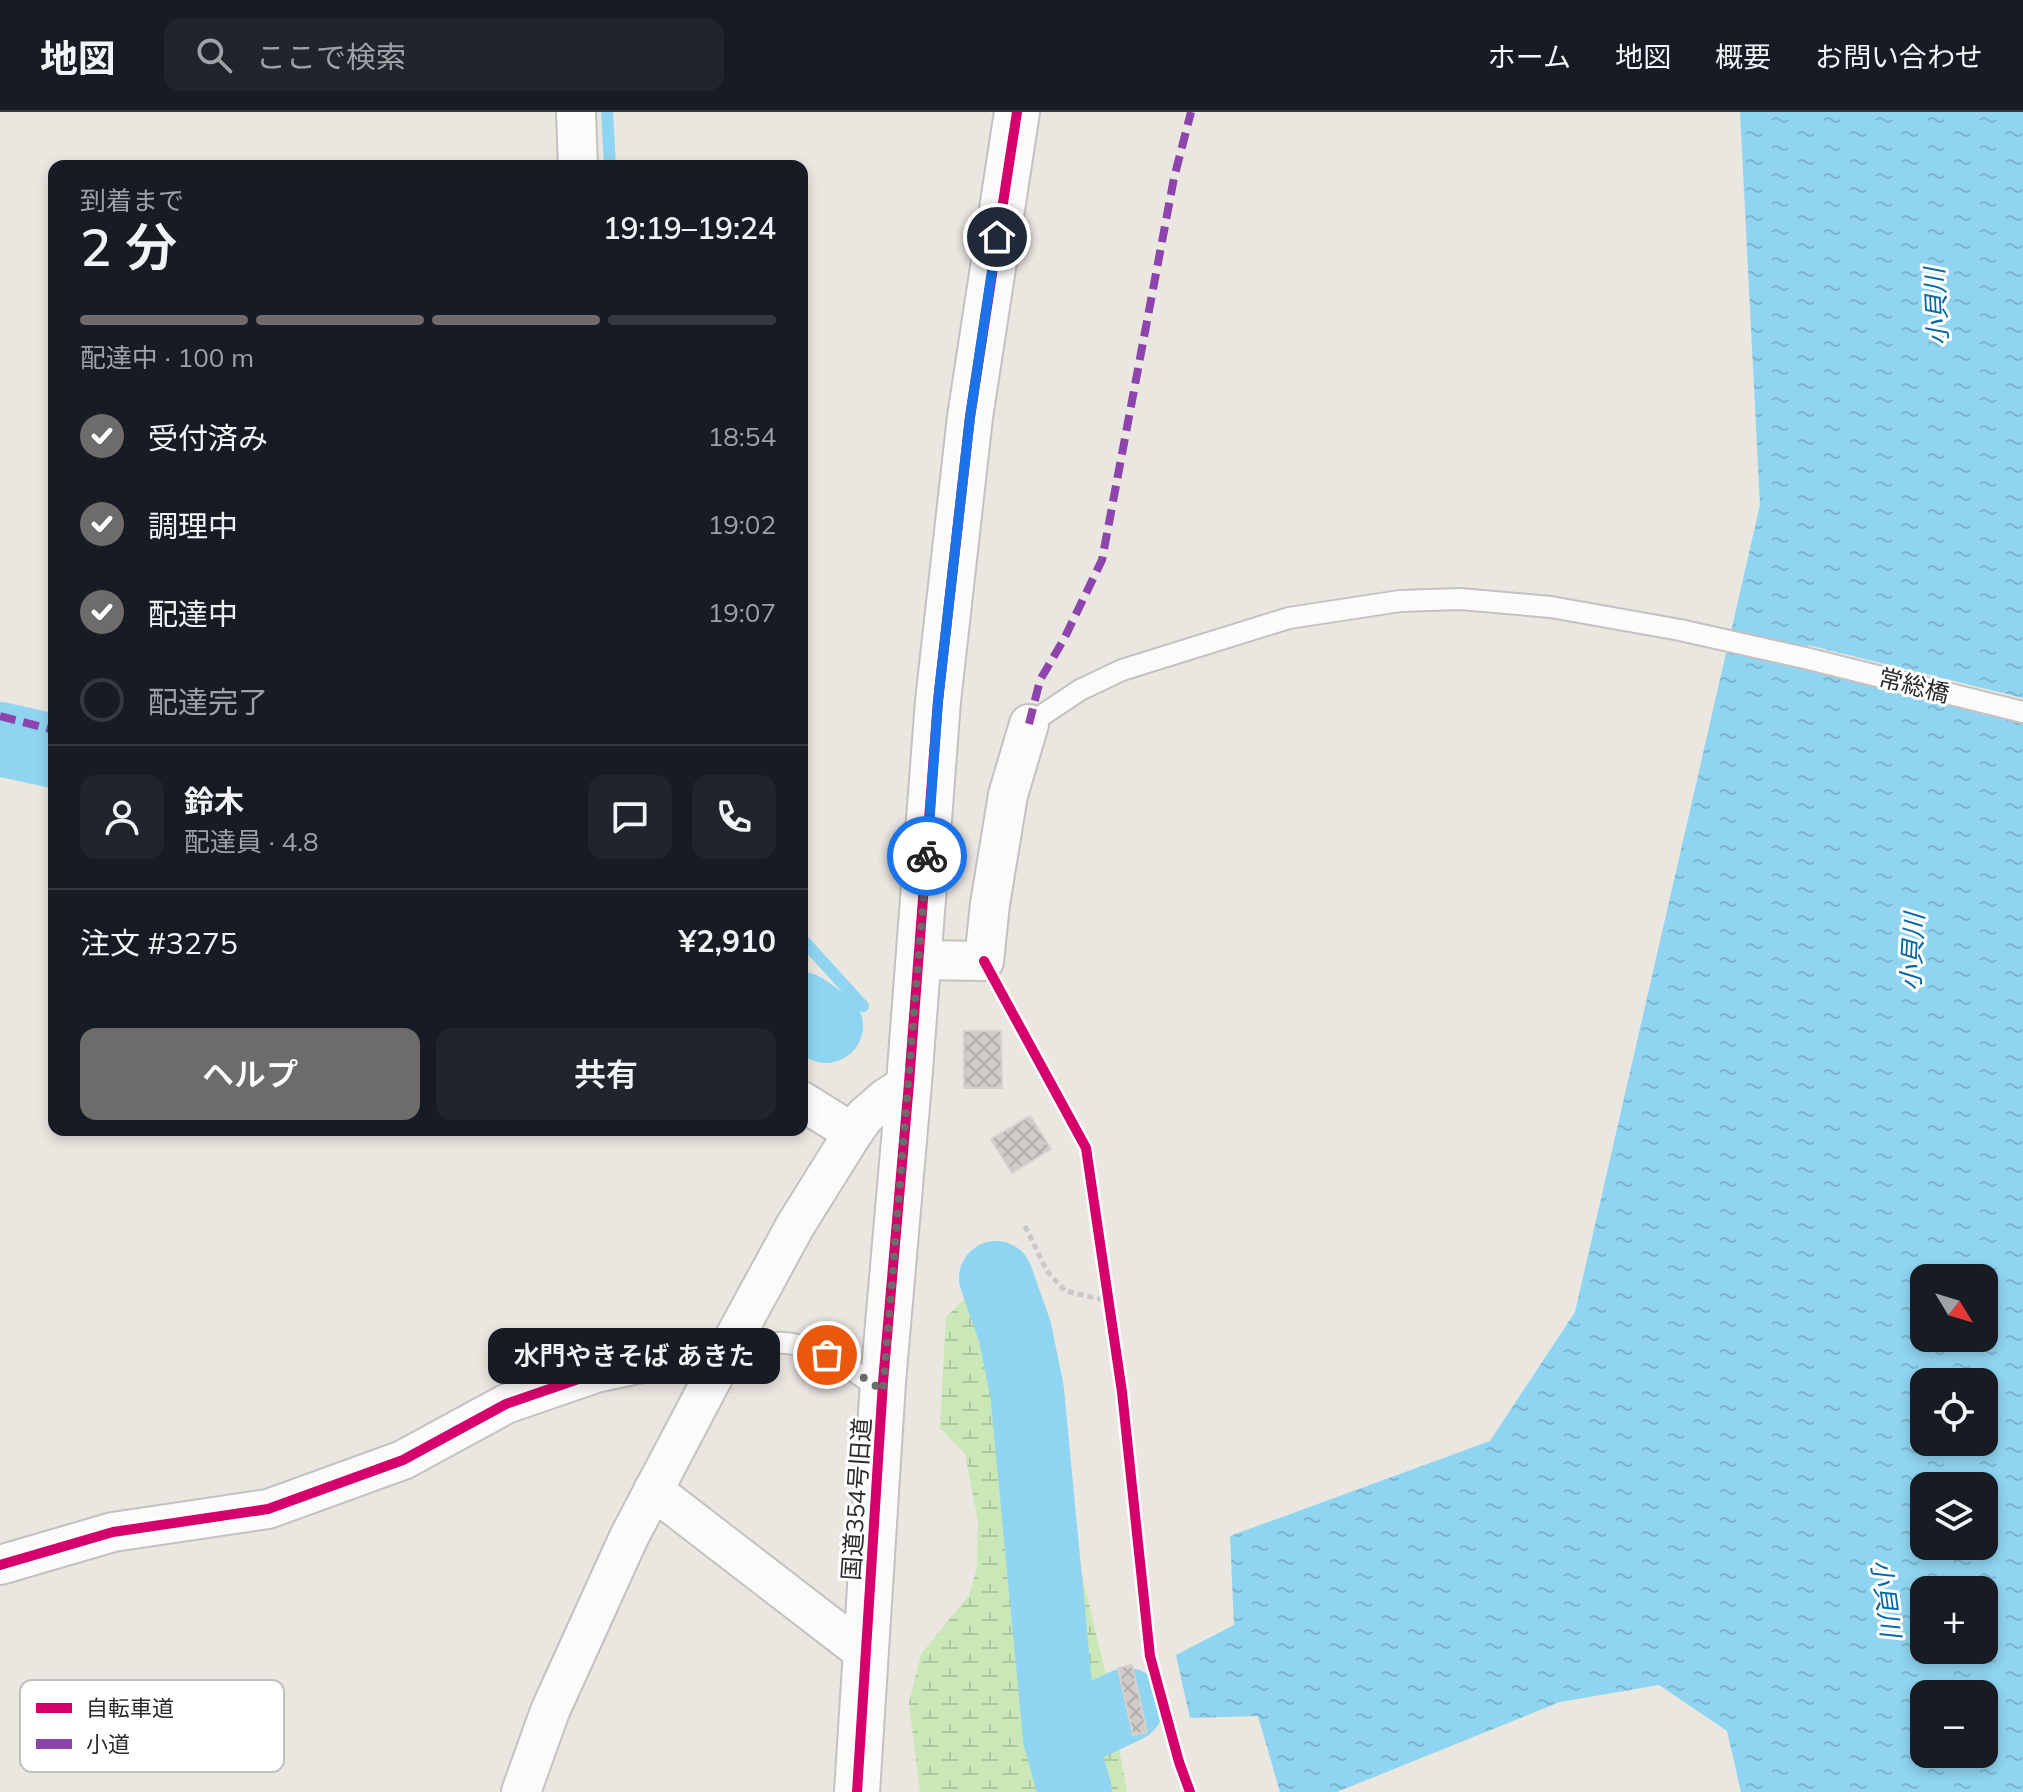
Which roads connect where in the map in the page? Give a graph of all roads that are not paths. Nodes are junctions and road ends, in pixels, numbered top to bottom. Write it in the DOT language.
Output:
graph roads {
  1 [pos="576,112"];
  2 [pos="1017,112"];
  3 [pos="578,160"];
  4 [pos="2023,712"];
  5 [pos="1029,724"];
  6 [pos="919,960"];
  7 [pos="909,1083"];
  8 [pos="808,1105"];
  9 [pos="853,1133"];
  10 [pos="721,1362"];
  11 [pos="883,1391"];
  12 [pos="653,1490"];
  13 [pos="0,1565"];
  14 [pos="866,1654"];
  15 [pos="521,1792"];
  16 [pos="857,1792"];
  1 -- 3 [label="street"];
  2 -- 6 [label="street, 国道354号旧道"];
  4 -- 5 [label="lane, 常総橋"];
  5 -- 6 [label="street"];
  6 -- 7 [label="street, 国道354号旧道"];
  7 -- 9 [label="street"];
  7 -- 11 [label="street, 国道354号旧道"];
  8 -- 9 [label="street"];
  9 -- 10 [label="street"];
  10 -- 11 [label="lane"];
  10 -- 12 [label="street"];
  10 -- 13 [label="street"];
  11 -- 14 [label="street, 国道354号旧道"];
  12 -- 14 [label="street"];
  12 -- 15 [label="street"];
  14 -- 16 [label="street, 国道354号旧道"];
}
